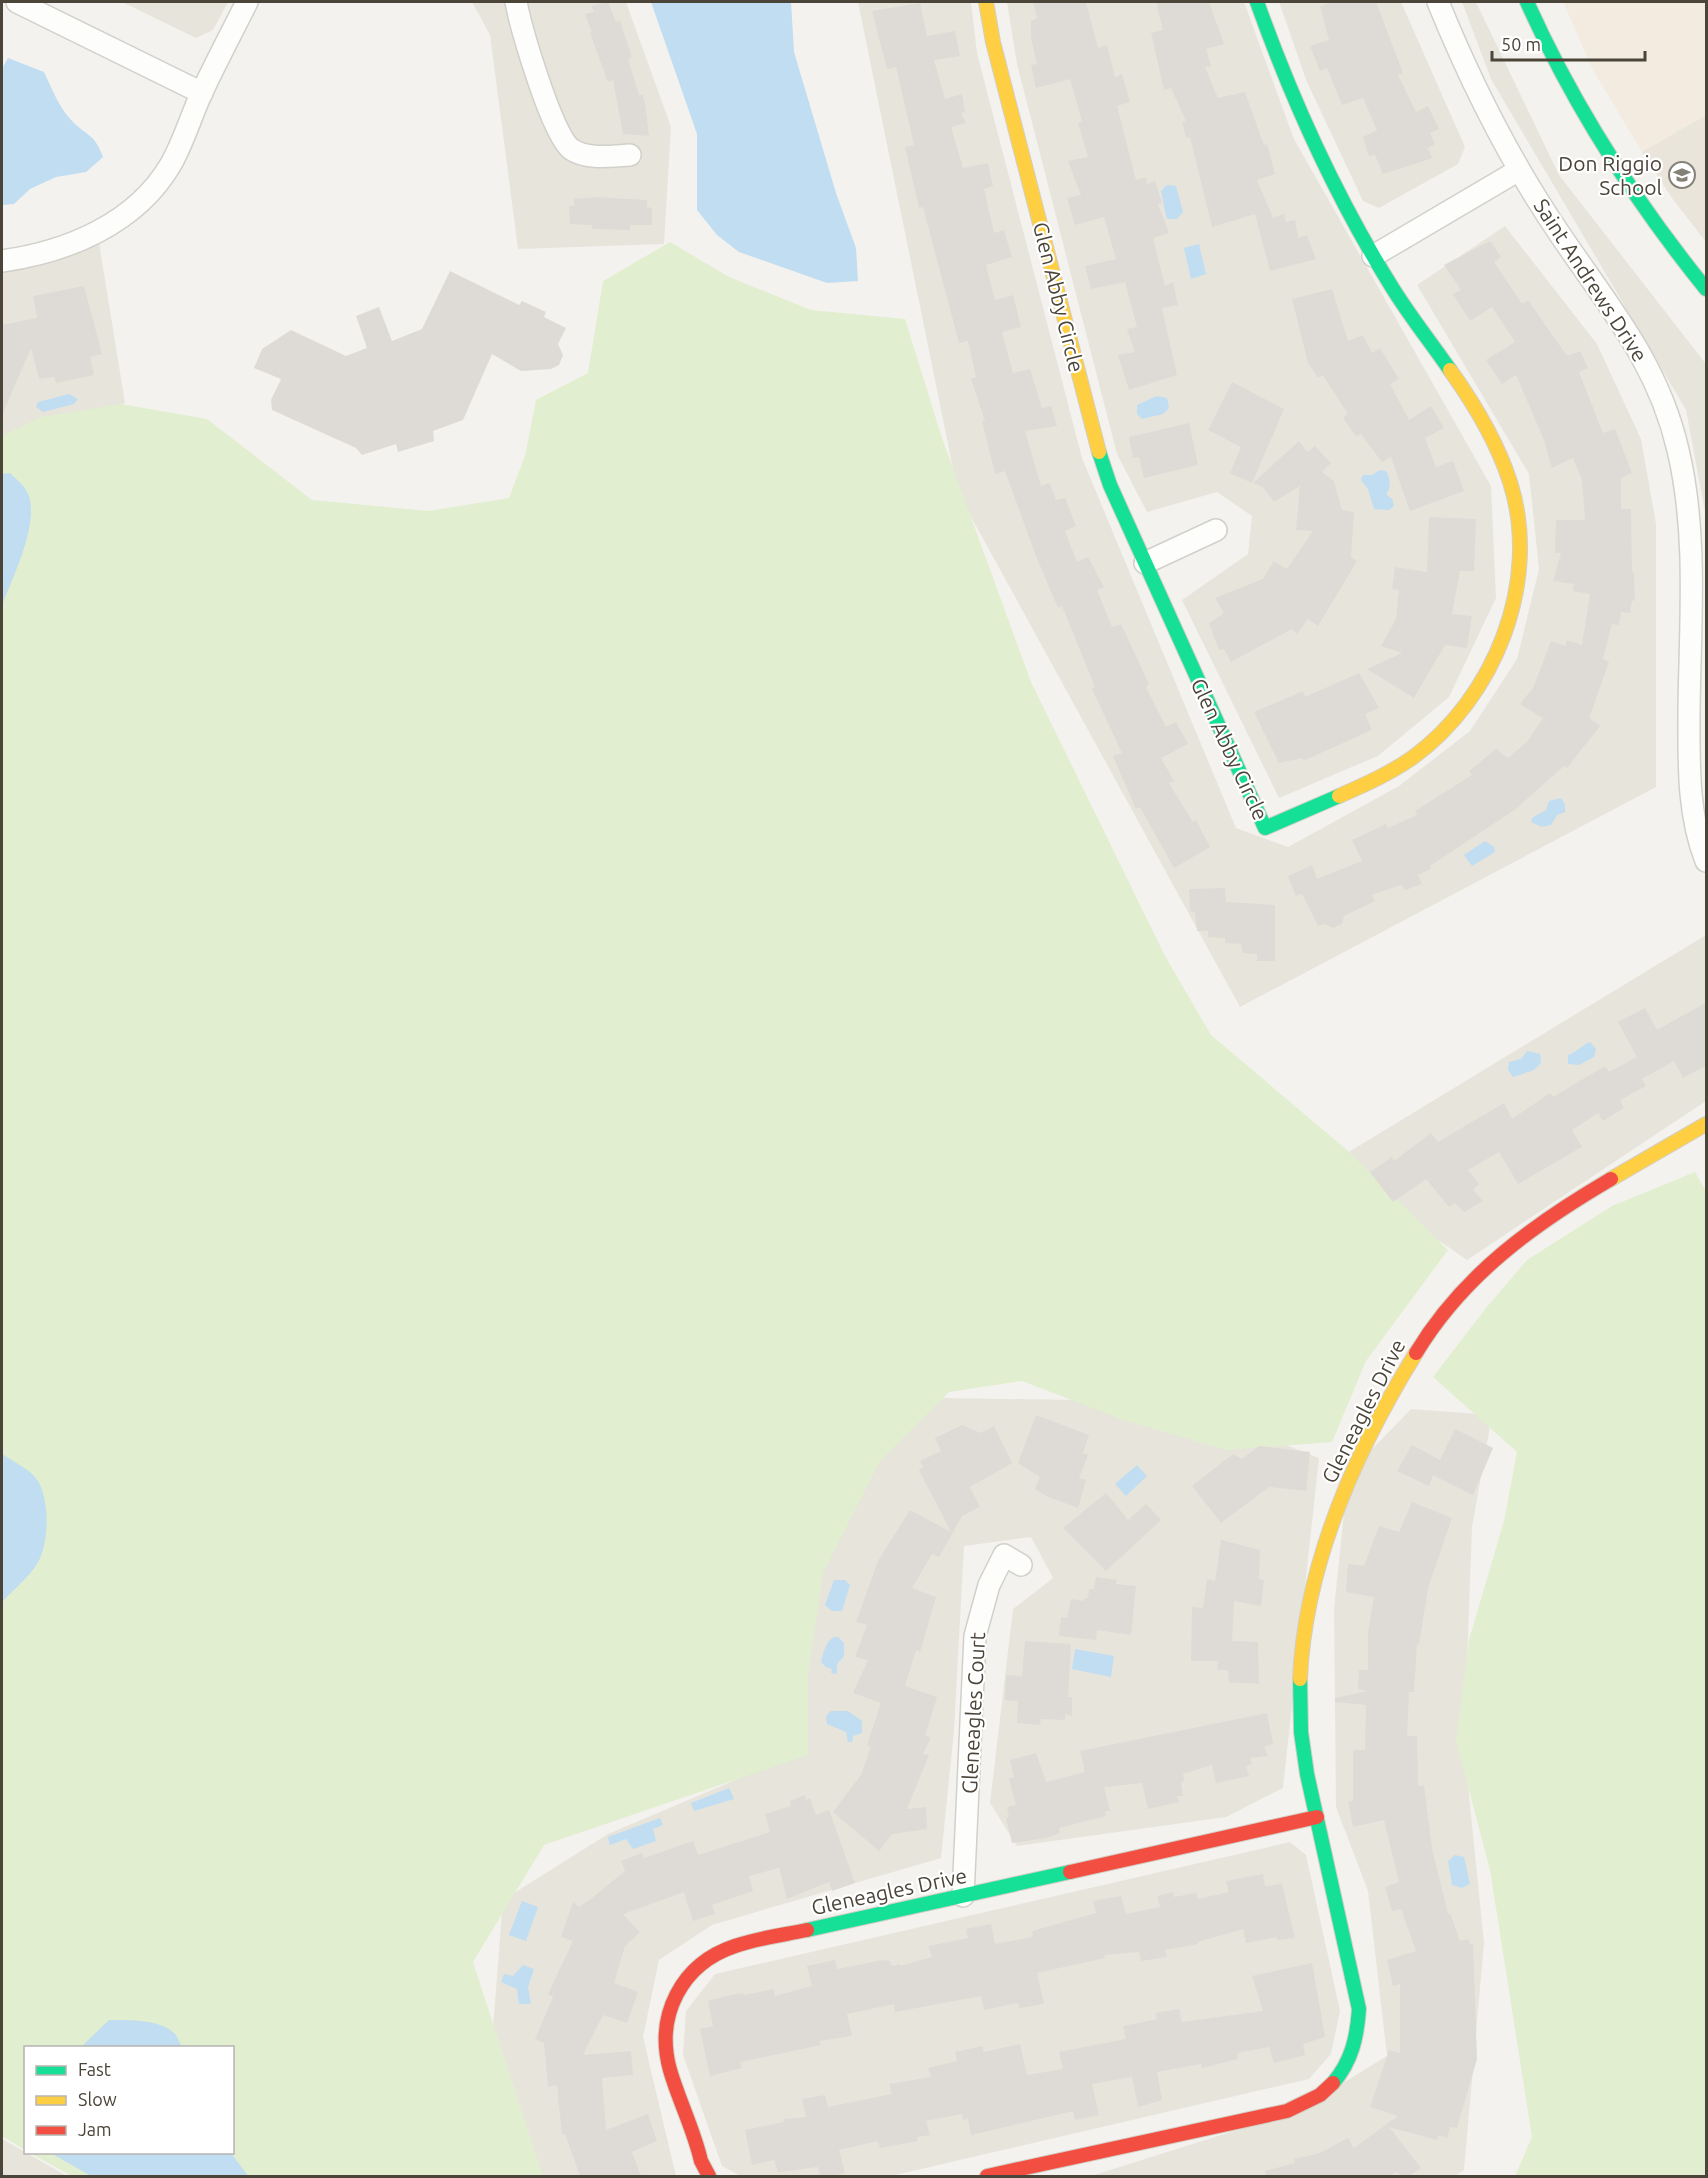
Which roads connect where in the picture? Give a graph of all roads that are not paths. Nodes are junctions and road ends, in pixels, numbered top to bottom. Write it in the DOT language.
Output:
graph roads {
  1 [pos="17,2"];
  2 [pos="247,2"];
  3 [pos="516,2"];
  4 [pos="986,2"];
  5 [pos="1257,2"];
  6 [pos="1438,2"];
  7 [pos="1527,2"];
  8 [pos="202,93"];
  9 [pos="630,155"];
  10 [pos="1519,170"];
  11 [pos="1373,256"];
  12 [pos="2,261"];
  13 [pos="1707,289"];
  14 [pos="1216,530"];
  15 [pos="1145,563"];
  16 [pos="1707,861"];
  17 [pos="1707,1124"];
  18 [pos="1021,1565"];
  19 [pos="1317,1817"];
  20 [pos="963,1896"];
  21 [pos="709,2176"];
  22 [pos="987,2176"];
  1 -- 8 [label="street"];
  2 -- 8 [label="street"];
  3 -- 9 [label="street"];
  4 -- 15 [label="street, Glen Abby Circle"];
  5 -- 11 [label="street, Glen Abby Circle"];
  6 -- 10 [label="street, Saint Andrews Drive"];
  7 -- 13 [label="street"];
  8 -- 12 [label="street"];
  10 -- 11 [label="street"];
  10 -- 16 [label="street, Saint Andrews Drive"];
  11 -- 15 [label="street, Glen Abby Circle"];
  14 -- 15 [label="street"];
  17 -- 19 [label="street, Gleneagles Drive"];
  18 -- 20 [label="street, Gleneagles Court"];
  19 -- 20 [label="street, Gleneagles Drive"];
  19 -- 22 [label="street, Gleneagles Drive"];
  20 -- 21 [label="street, Gleneagles Drive"];
}
